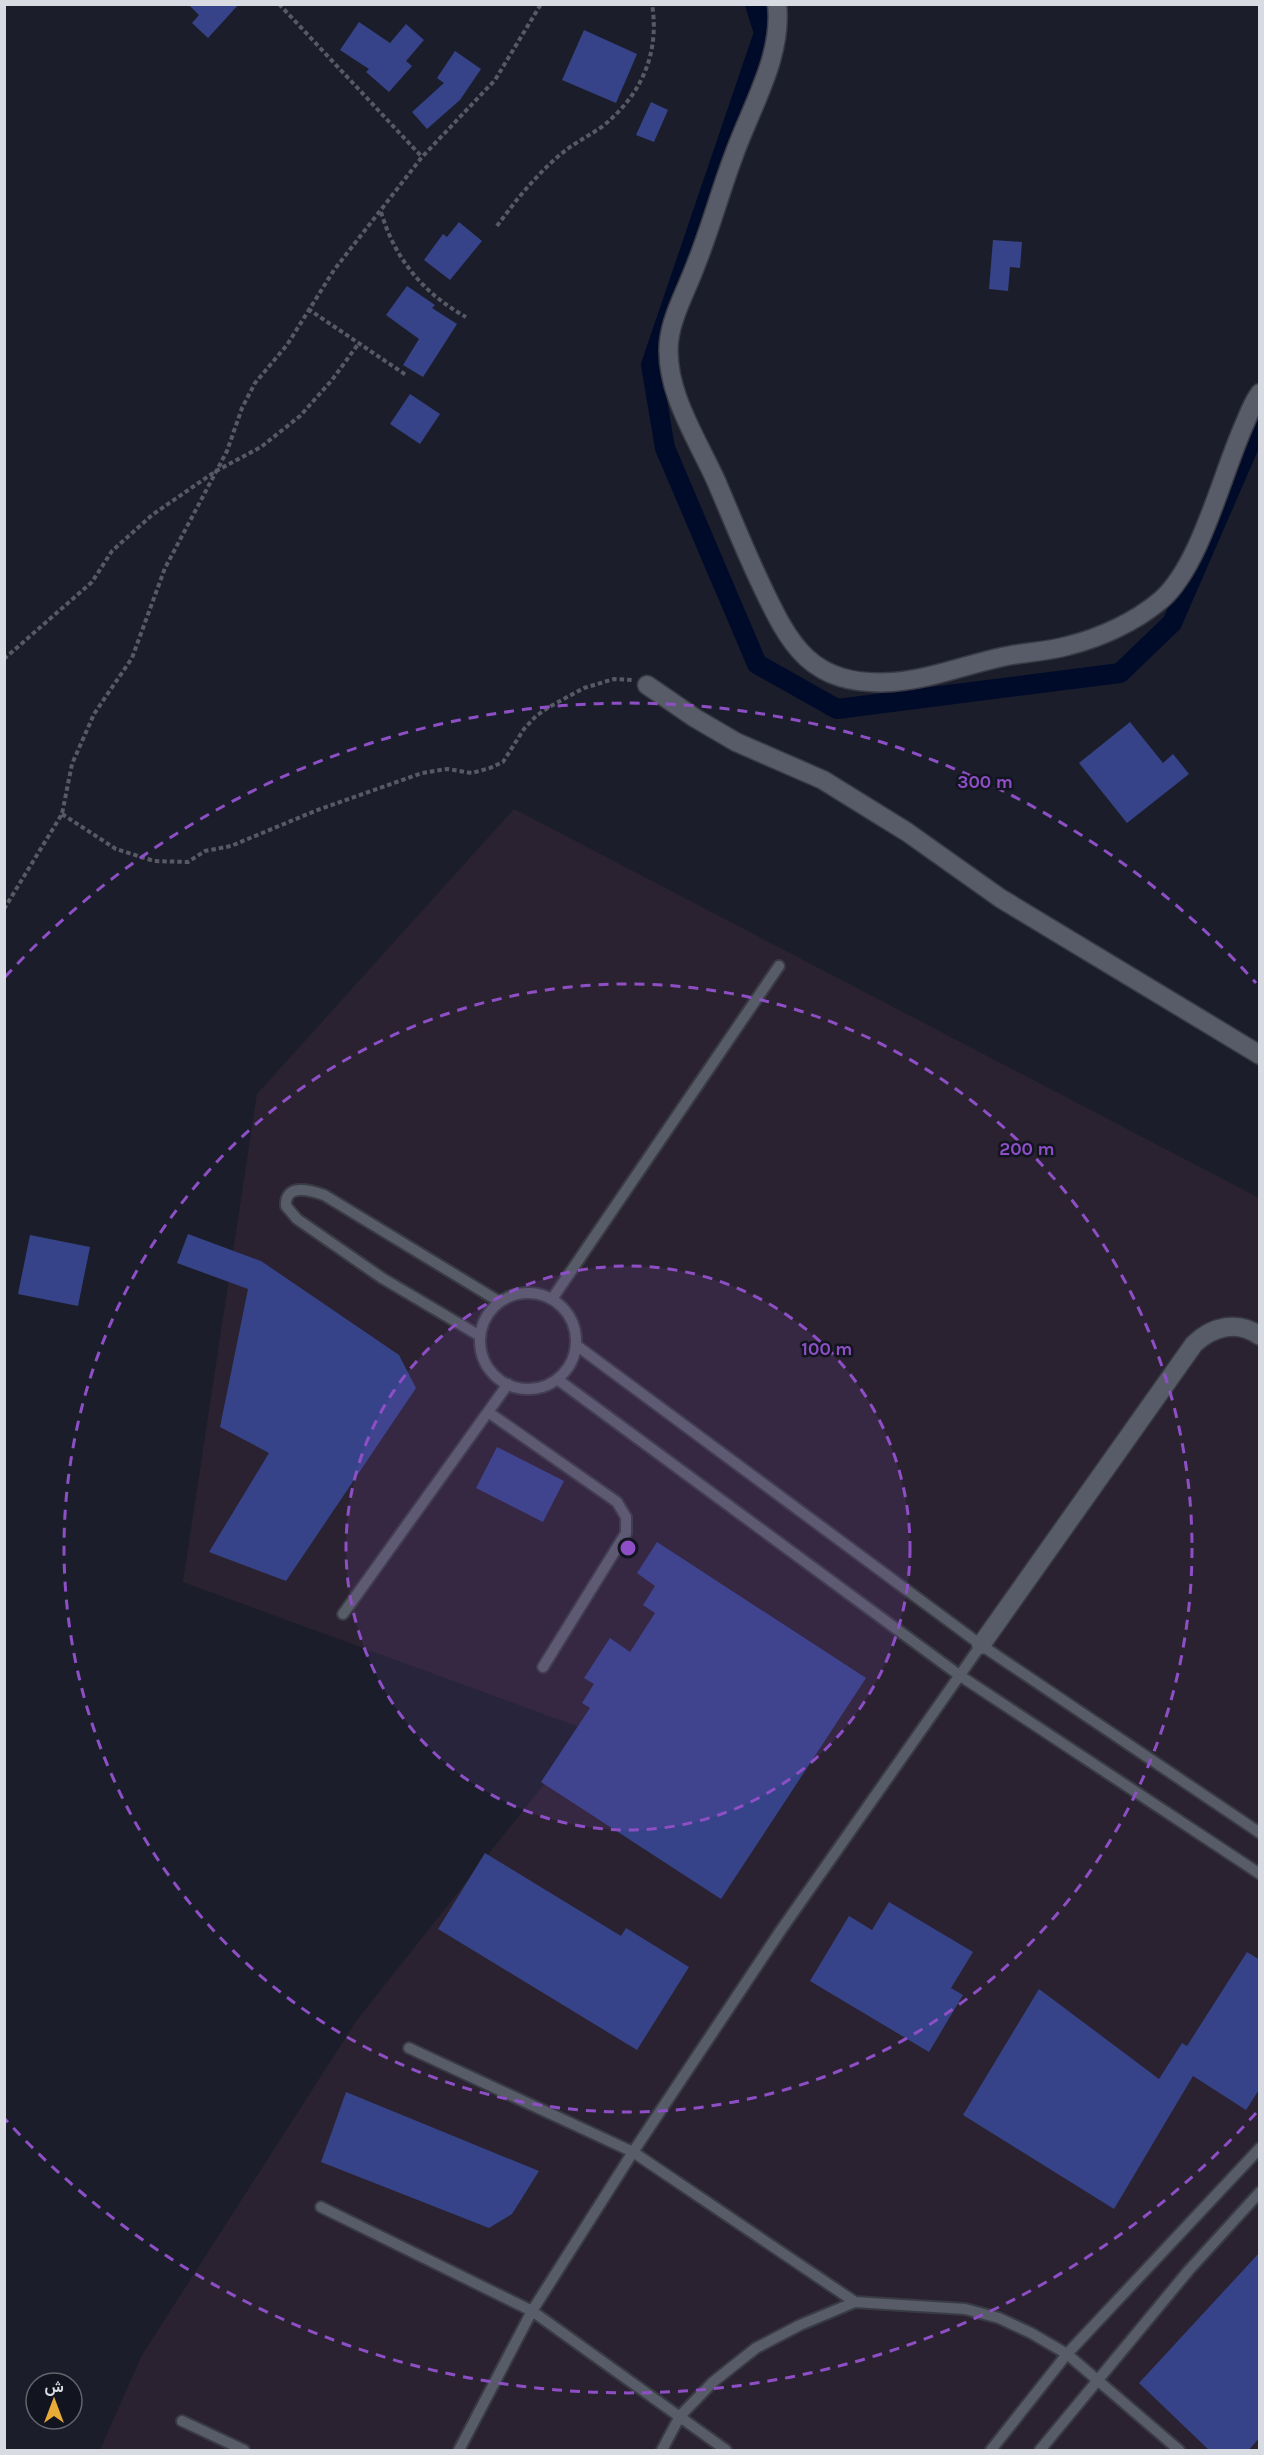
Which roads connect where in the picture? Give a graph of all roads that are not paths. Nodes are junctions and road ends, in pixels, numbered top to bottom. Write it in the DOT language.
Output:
graph roads {
  1 [pos="777,4"];
  2 [pos="1260,393"];
  3 [pos="647,685"];
  4 [pos="779,966"];
  5 [pos="1260,1055"];
  6 [pos="552,1299"];
  7 [pos="500,1302"];
  8 [pos="480,1336"];
  9 [pos="1260,1336"];
  10 [pos="576,1345"];
  11 [pos="557,1379"];
  12 [pos="508,1384"];
  13 [pos="488,1412"];
  14 [pos="343,1614"];
  15 [pos="981,1645"];
  16 [pos="543,1667"];
  17 [pos="959,1675"];
  18 [pos="1260,1833"];
  19 [pos="1260,1874"];
  20 [pos="409,2048"];
  21 [pos="1260,2148"];
  22 [pos="633,2152"];
  23 [pos="1260,2192"];
  24 [pos="321,2207"];
  25 [pos="855,2302"];
  26 [pos="532,2312"];
  27 [pos="1067,2354"];
  28 [pos="1098,2380"];
  29 [pos="680,2416"];
  30 [pos="182,2421"];
  31 [pos="244,2451"];
  32 [pos="459,2451"];
  33 [pos="662,2451"];
  34 [pos="726,2451"];
  35 [pos="991,2451"];
  36 [pos="1040,2451"];
  37 [pos="1179,2451"];
  1 -- 2 [label="street"];
  3 -- 5 [label="street"];
  4 -- 6 [label="lane"];
  6 -- 7 [label="lane"];
  6 -- 10 [label="lane"];
  7 -- 8 [label="lane"];
  7 -- 8 [label="lane"];
  8 -- 12 [label="lane"];
  9 -- 15 [label="street"];
  10 -- 11 [label="lane"];
  10 -- 15 [label="lane"];
  11 -- 12 [label="lane"];
  11 -- 17 [label="lane"];
  12 -- 13 [label="lane"];
  13 -- 14 [label="lane"];
  13 -- 16 [label="lane"];
  15 -- 17 [label="lane"];
  15 -- 18 [label="lane"];
  17 -- 19 [label="lane"];
  17 -- 22 [label="lane"];
  20 -- 22 [label="lane"];
  21 -- 27 [label="lane"];
  22 -- 25 [label="lane"];
  22 -- 26 [label="lane"];
  23 -- 28 [label="lane"];
  24 -- 26 [label="lane"];
  25 -- 27 [label="lane"];
  25 -- 29 [label="lane"];
  26 -- 29 [label="lane"];
  26 -- 32 [label="lane"];
  27 -- 28 [label="lane"];
  27 -- 35 [label="lane"];
  28 -- 36 [label="lane"];
  28 -- 37 [label="lane"];
  29 -- 33 [label="lane"];
  29 -- 34 [label="lane"];
  30 -- 31 [label="lane"];
}
